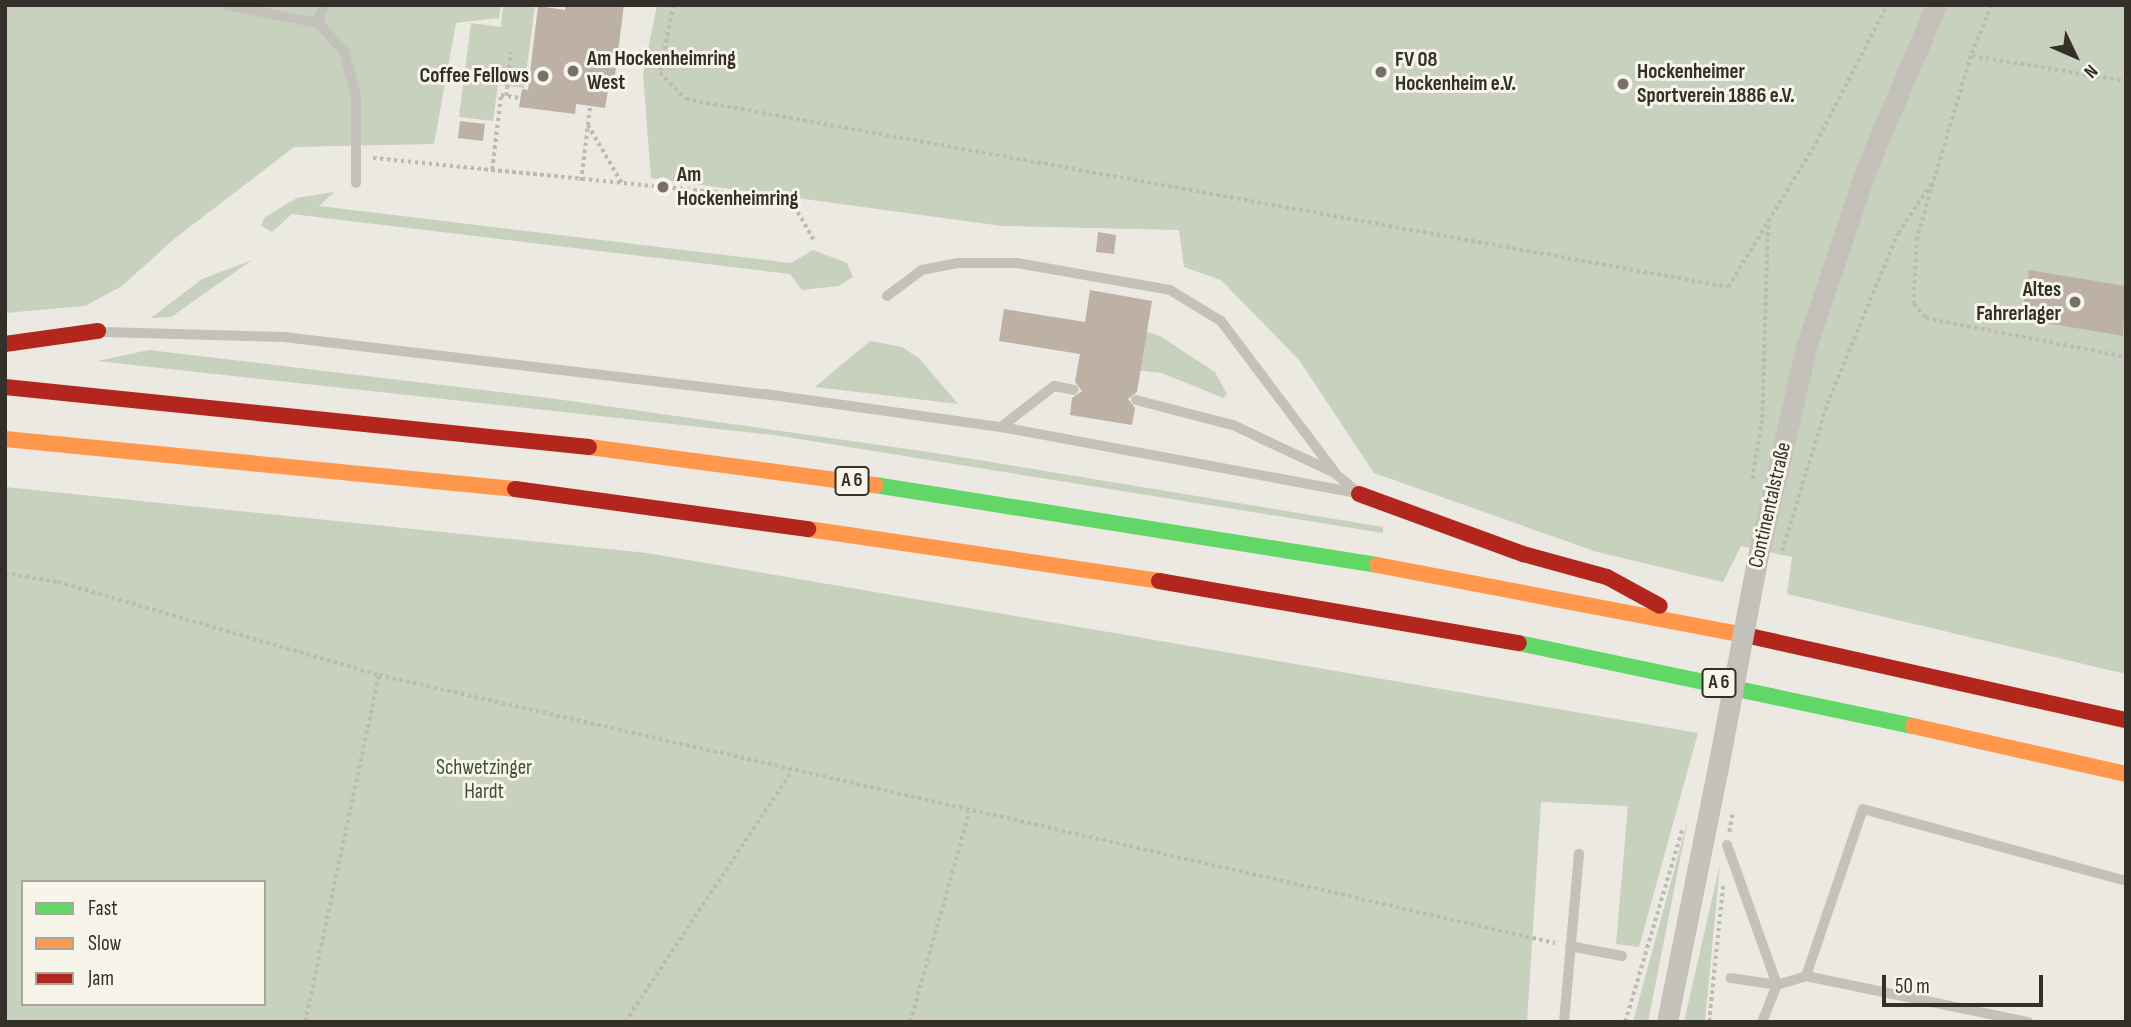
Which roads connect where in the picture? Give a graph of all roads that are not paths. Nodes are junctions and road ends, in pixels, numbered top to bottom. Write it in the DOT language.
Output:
graph roads {
  1 [pos="226,5"];
  2 [pos="324,5"];
  3 [pos="1936,5"];
  4 [pos="318,23"];
  5 [pos="356,183"];
  6 [pos="887,296"];
  7 [pos="97,331"];
  8 [pos="5,344"];
  9 [pos="5,387"];
  10 [pos="1074,390"];
  11 [pos="1136,400"];
  12 [pos="1000,427"];
  13 [pos="5,439"];
  14 [pos="1337,475"];
  15 [pos="1359,494"];
  16 [pos="1692,623"];
  17 [pos="2126,720"];
  18 [pos="2126,774"];
  19 [pos="1727,845"];
  20 [pos="1580,854"];
  21 [pos="2126,881"];
  22 [pos="1570,946"];
  23 [pos="1622,957"];
  24 [pos="1806,976"];
  25 [pos="1731,978"];
  26 [pos="1777,985"];
  27 [pos="1564,1022"];
  28 [pos="1667,1022"];
  29 [pos="1762,1022"];
  30 [pos="2028,1022"];
  1 -- 4 [label="lane"];
  2 -- 4 [label="lane"];
  3 -- 28 [label="street, Continentalstraße, bridge"];
  4 -- 5 [label="lane"];
  6 -- 14 [label="lane"];
  7 -- 8 [label="highway"];
  7 -- 12 [label="lane"];
  9 -- 16 [label="highway, A 6"];
  10 -- 12 [label="lane"];
  11 -- 14 [label="lane"];
  12 -- 15 [label="lane"];
  13 -- 18 [label="highway, A 6"];
  14 -- 15 [label="lane"];
  15 -- 16 [label="highway"];
  16 -- 17 [label="highway, A 6"];
  19 -- 26 [label="lane"];
  20 -- 22 [label="lane"];
  21 -- 24 [label="lane"];
  22 -- 23 [label="lane"];
  22 -- 27 [label="lane"];
  24 -- 26 [label="lane"];
  24 -- 30 [label="lane"];
  25 -- 26 [label="lane"];
  26 -- 29 [label="lane"];
}
